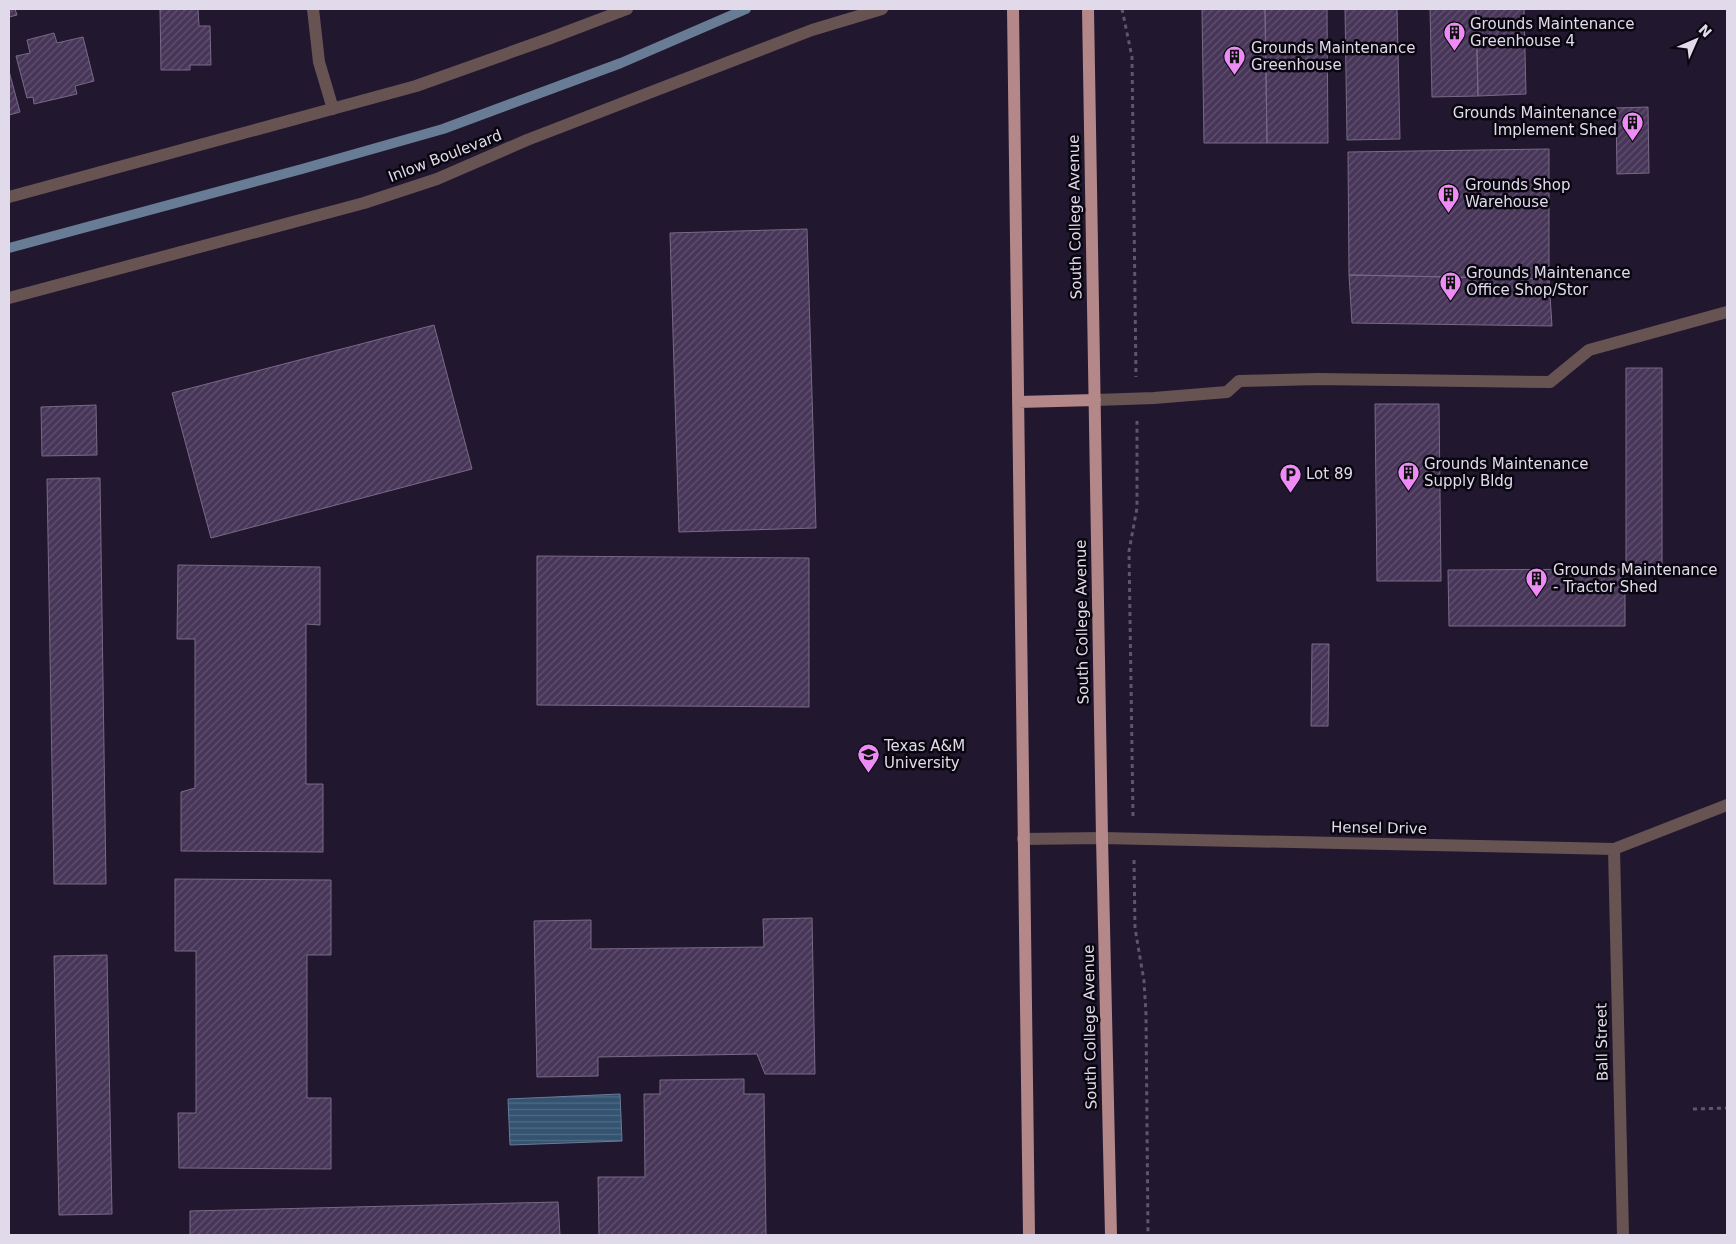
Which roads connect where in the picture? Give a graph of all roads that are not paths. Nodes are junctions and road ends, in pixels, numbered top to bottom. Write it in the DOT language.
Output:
graph roads {
  1 [pos="313,9"];
  2 [pos="626,9"];
  3 [pos="882,9"];
  4 [pos="1013,9"];
  5 [pos="1088,9"];
  6 [pos="333,109"];
  7 [pos="9,197"];
  8 [pos="9,298"];
  9 [pos="1727,312"];
  10 [pos="1094,400"];
  11 [pos="1018,402"];
  12 [pos="1727,805"];
  13 [pos="1102,838"];
  14 [pos="1023,839"];
  15 [pos="1614,849"];
  16 [pos="1029,1235"];
  17 [pos="1110,1235"];
  18 [pos="1623,1235"];
  1 -- 6 [label="street"];
  2 -- 6 [label="street"];
  3 -- 8 [label="street, Inlow Boulevard"];
  4 -- 11 [label="main road"];
  5 -- 10 [label="main road, South College Avenue"];
  6 -- 7 [label="street"];
  9 -- 10 [label="street"];
  10 -- 11 [label="main road"];
  10 -- 13 [label="main road, South College Avenue"];
  11 -- 14 [label="main road"];
  12 -- 15 [label="street, Hensel Drive"];
  13 -- 14 [label="street, Hensel Drive"];
  13 -- 15 [label="street, Hensel Drive"];
  13 -- 17 [label="main road, South College Avenue"];
  14 -- 16 [label="main road"];
  15 -- 18 [label="street, Ball Street"];
}
